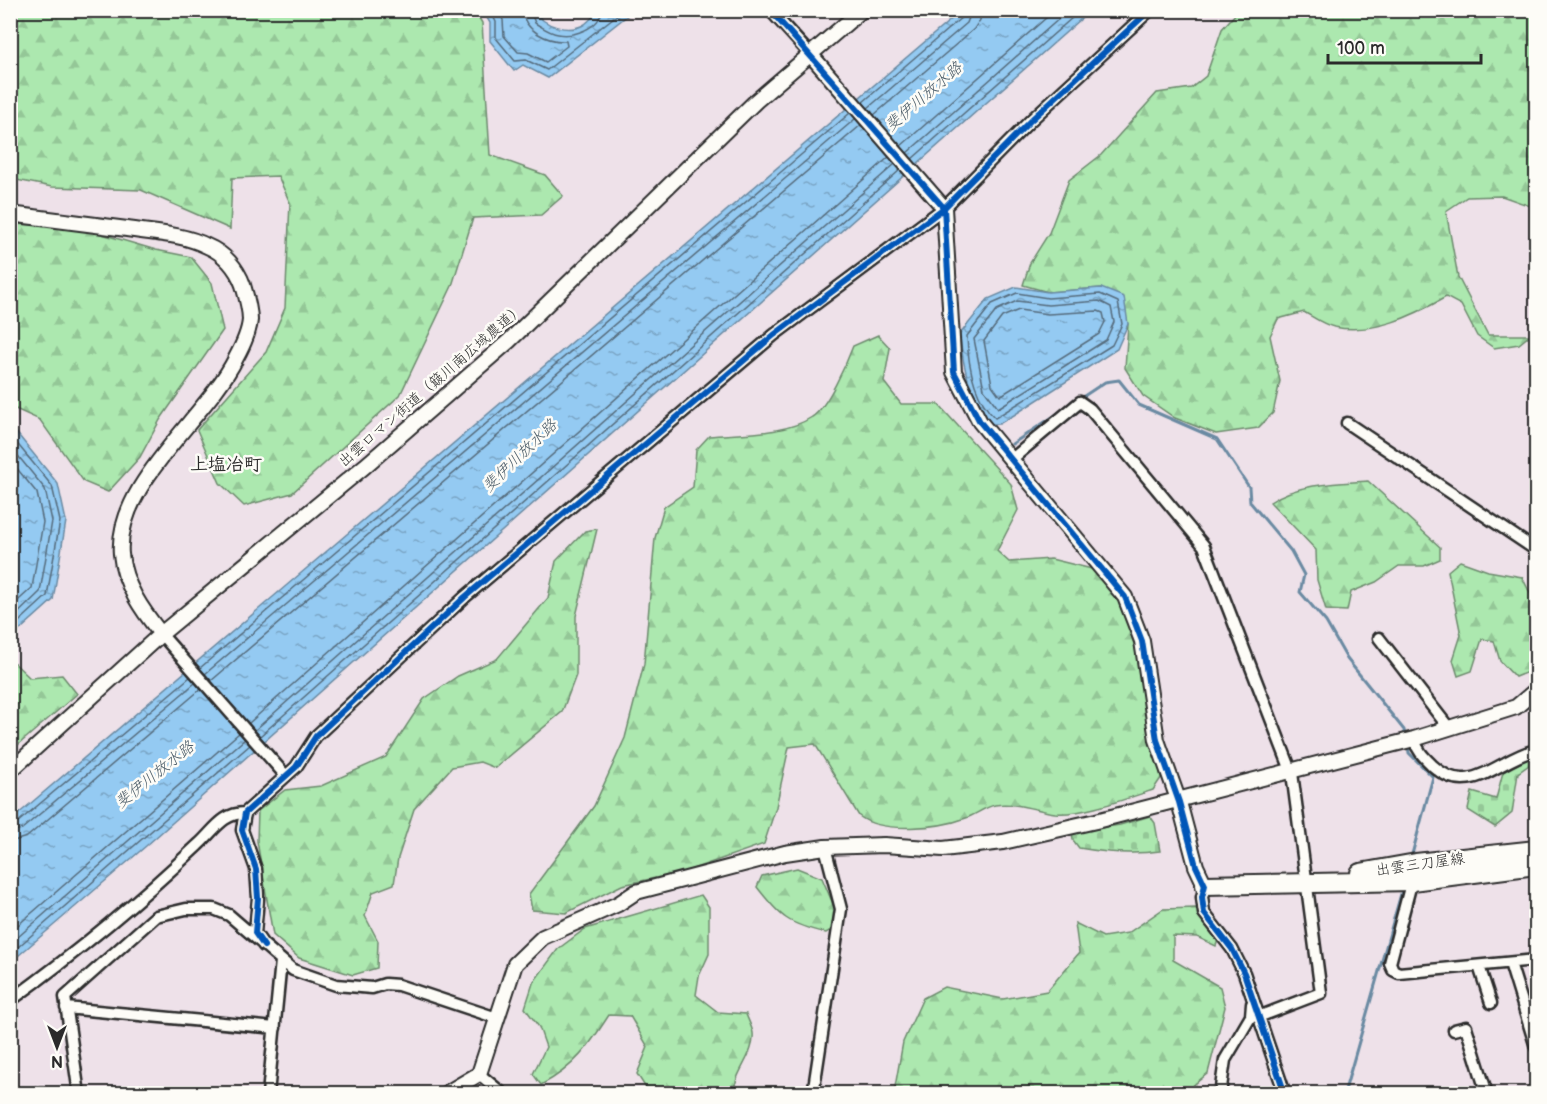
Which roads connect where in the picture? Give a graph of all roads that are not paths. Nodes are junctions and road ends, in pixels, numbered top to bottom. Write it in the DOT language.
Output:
graph roads {
  1 [pos="771,10"];
  2 [pos="862,10"];
  3 [pos="1150,10"];
  4 [pos="810,54"];
  5 [pos="944,208"];
  6 [pos="10,214"];
  7 [pos="1347,423"];
  8 [pos="1012,459"];
  9 [pos="1536,550"];
  10 [pos="161,634"];
  11 [pos="1378,638"];
  12 [pos="1536,690"];
  13 [pos="1449,728"];
  14 [pos="1414,739"];
  15 [pos="1536,750"];
  16 [pos="10,771"];
  17 [pos="1292,772"];
  18 [pos="286,776"];
  19 [pos="1179,802"];
  20 [pos="245,813"];
  21 [pos="825,847"];
  22 [pos="1536,850"];
  23 [pos="1536,865"];
  24 [pos="1414,872"];
  25 [pos="1305,882"];
  26 [pos="1205,885"];
  27 [pos="264,946"];
  28 [pos="1536,960"];
  29 [pos="281,961"];
  30 [pos="1510,963"];
  31 [pos="1479,966"];
  32 [pos="10,1001"];
  33 [pos="1252,1001"];
  34 [pos="1491,1003"];
  35 [pos="66,1008"];
  36 [pos="1258,1017"];
  37 [pos="497,1018"];
  38 [pos="275,1029"];
  39 [pos="1454,1030"];
  40 [pos="1536,1047"];
  41 [pos="479,1074"];
  42 [pos="21,1094"];
  43 [pos="43,1094"];
  44 [pos="79,1094"];
  45 [pos="268,1094"];
  46 [pos="445,1094"];
  47 [pos="503,1094"];
  48 [pos="813,1094"];
  49 [pos="1220,1094"];
  50 [pos="1285,1094"];
  51 [pos="1487,1094"];
  1 -- 4 [label="street"];
  2 -- 4 [label="street, 出雲ロマン街道（簸川南広域農道）"];
  3 -- 5 [label="street"];
  4 -- 5 [label="street"];
  4 -- 10 [label="street, 出雲ロマン街道（簸川南広域農道）"];
  5 -- 8 [label="street"];
  5 -- 18 [label="street"];
  6 -- 10 [label="street"];
  7 -- 9 [label="street"];
  8 -- 17 [label="street"];
  8 -- 19 [label="street"];
  10 -- 16 [label="street, 出雲ロマン街道（簸川南広域農道）"];
  10 -- 18 [label="street"];
  11 -- 13 [label="street"];
  12 -- 13 [label="street"];
  13 -- 14 [label="street"];
  14 -- 15 [label="street"];
  14 -- 17 [label="street"];
  17 -- 19 [label="street"];
  17 -- 25 [label="street"];
  18 -- 20 [label="street"];
  19 -- 21 [label="street"];
  19 -- 26 [label="street"];
  20 -- 27 [label="street"];
  20 -- 32 [label="street"];
  21 -- 37 [label="street"];
  21 -- 48 [label="street"];
  22 -- 24 [label="main road, 出雲三刀屋線"];
  23 -- 24 [label="main road, 出雲三刀屋線"];
  24 -- 25 [label="main road, 出雲三刀屋線"];
  24 -- 31 [label="street"];
  25 -- 26 [label="main road, 出雲三刀屋線"];
  25 -- 36 [label="street"];
  26 -- 33 [label="street"];
  27 -- 29 [label="street"];
  27 -- 35 [label="street"];
  28 -- 30 [label="street"];
  29 -- 37 [label="street"];
  29 -- 38 [label="street"];
  30 -- 31 [label="street"];
  30 -- 40 [label="street"];
  31 -- 34 [label="street"];
  33 -- 36 [label="street"];
  33 -- 49 [label="street"];
  35 -- 38 [label="street"];
  35 -- 44 [label="street"];
  36 -- 50 [label="street"];
  37 -- 41 [label="street"];
  38 -- 45 [label="street"];
  39 -- 51 [label="street"];
  41 -- 46 [label="street"];
  41 -- 47 [label="street"];
  42 -- 43 [label="street"];
}
